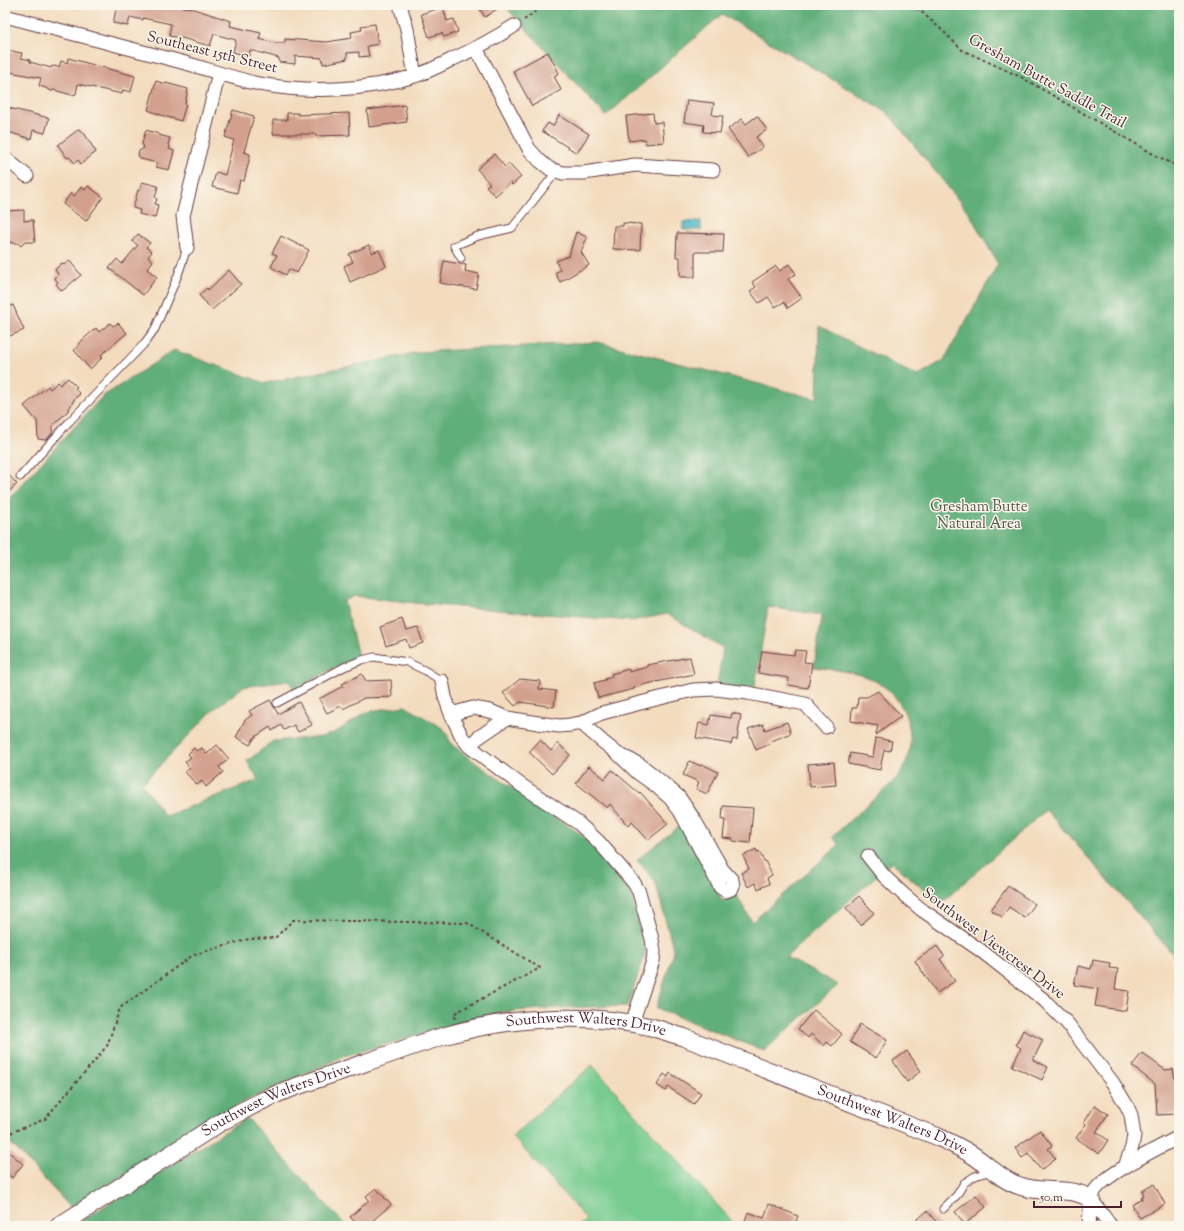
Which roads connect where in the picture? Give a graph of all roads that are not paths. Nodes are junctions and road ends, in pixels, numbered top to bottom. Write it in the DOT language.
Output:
graph roads {
  1 [pos="400,5"];
  2 [pos="5,16"];
  3 [pos="514,26"];
  4 [pos="476,48"];
  5 [pos="219,73"];
  6 [pos="415,76"];
  7 [pos="5,158"];
  8 [pos="713,170"];
  9 [pos="558,172"];
  10 [pos="27,176"];
  11 [pos="186,248"];
  12 [pos="460,258"];
  13 [pos="20,477"];
  14 [pos="442,681"];
  15 [pos="277,703"];
  16 [pos="451,714"];
  17 [pos="507,718"];
  18 [pos="581,723"];
  19 [pos="826,727"];
  20 [pos="469,746"];
  21 [pos="618,754"];
  22 [pos="868,856"];
  23 [pos="632,1023"];
  24 [pos="1179,1137"];
  25 [pos="1125,1167"];
  26 [pos="993,1170"];
  27 [pos="1091,1198"];
  28 [pos="943,1209"];
  29 [pos="59,1226"];
  30 [pos="1089,1226"];
  31 [pos="1111,1226"];
  1 -- 6 [label="street"];
  2 -- 5 [label="street, Southeast 15th Street"];
  3 -- 4 [label="street, Southeast 15th Street"];
  4 -- 6 [label="street, Southeast 15th Street"];
  4 -- 9 [label="street"];
  5 -- 6 [label="street, Southeast 15th Street"];
  5 -- 11 [label="street"];
  7 -- 10 [label="street"];
  8 -- 9 [label="street"];
  9 -- 12 [label="lane"];
  11 -- 13 [label="lane"];
  14 -- 15 [label="lane"];
  14 -- 16 [label="street"];
  16 -- 17 [label="street"];
  16 -- 20 [label="street"];
  17 -- 18 [label="street"];
  17 -- 20 [label="street"];
  18 -- 19 [label="street"];
  18 -- 21 [label="street"];
  20 -- 23 [label="street"];
  21 -- 21 [label="street"];
  22 -- 25 [label="street, Southwest Viewcrest Drive"];
  23 -- 26 [label="street, Southwest Walters Drive"];
  23 -- 29 [label="street, Southwest Walters Drive"];
  24 -- 25 [label="street"];
  25 -- 27 [label="street"];
  26 -- 27 [label="street, Southwest Walters Drive"];
  26 -- 28 [label="lane"];
  27 -- 30 [label="street"];
  27 -- 31 [label="street"];
}
